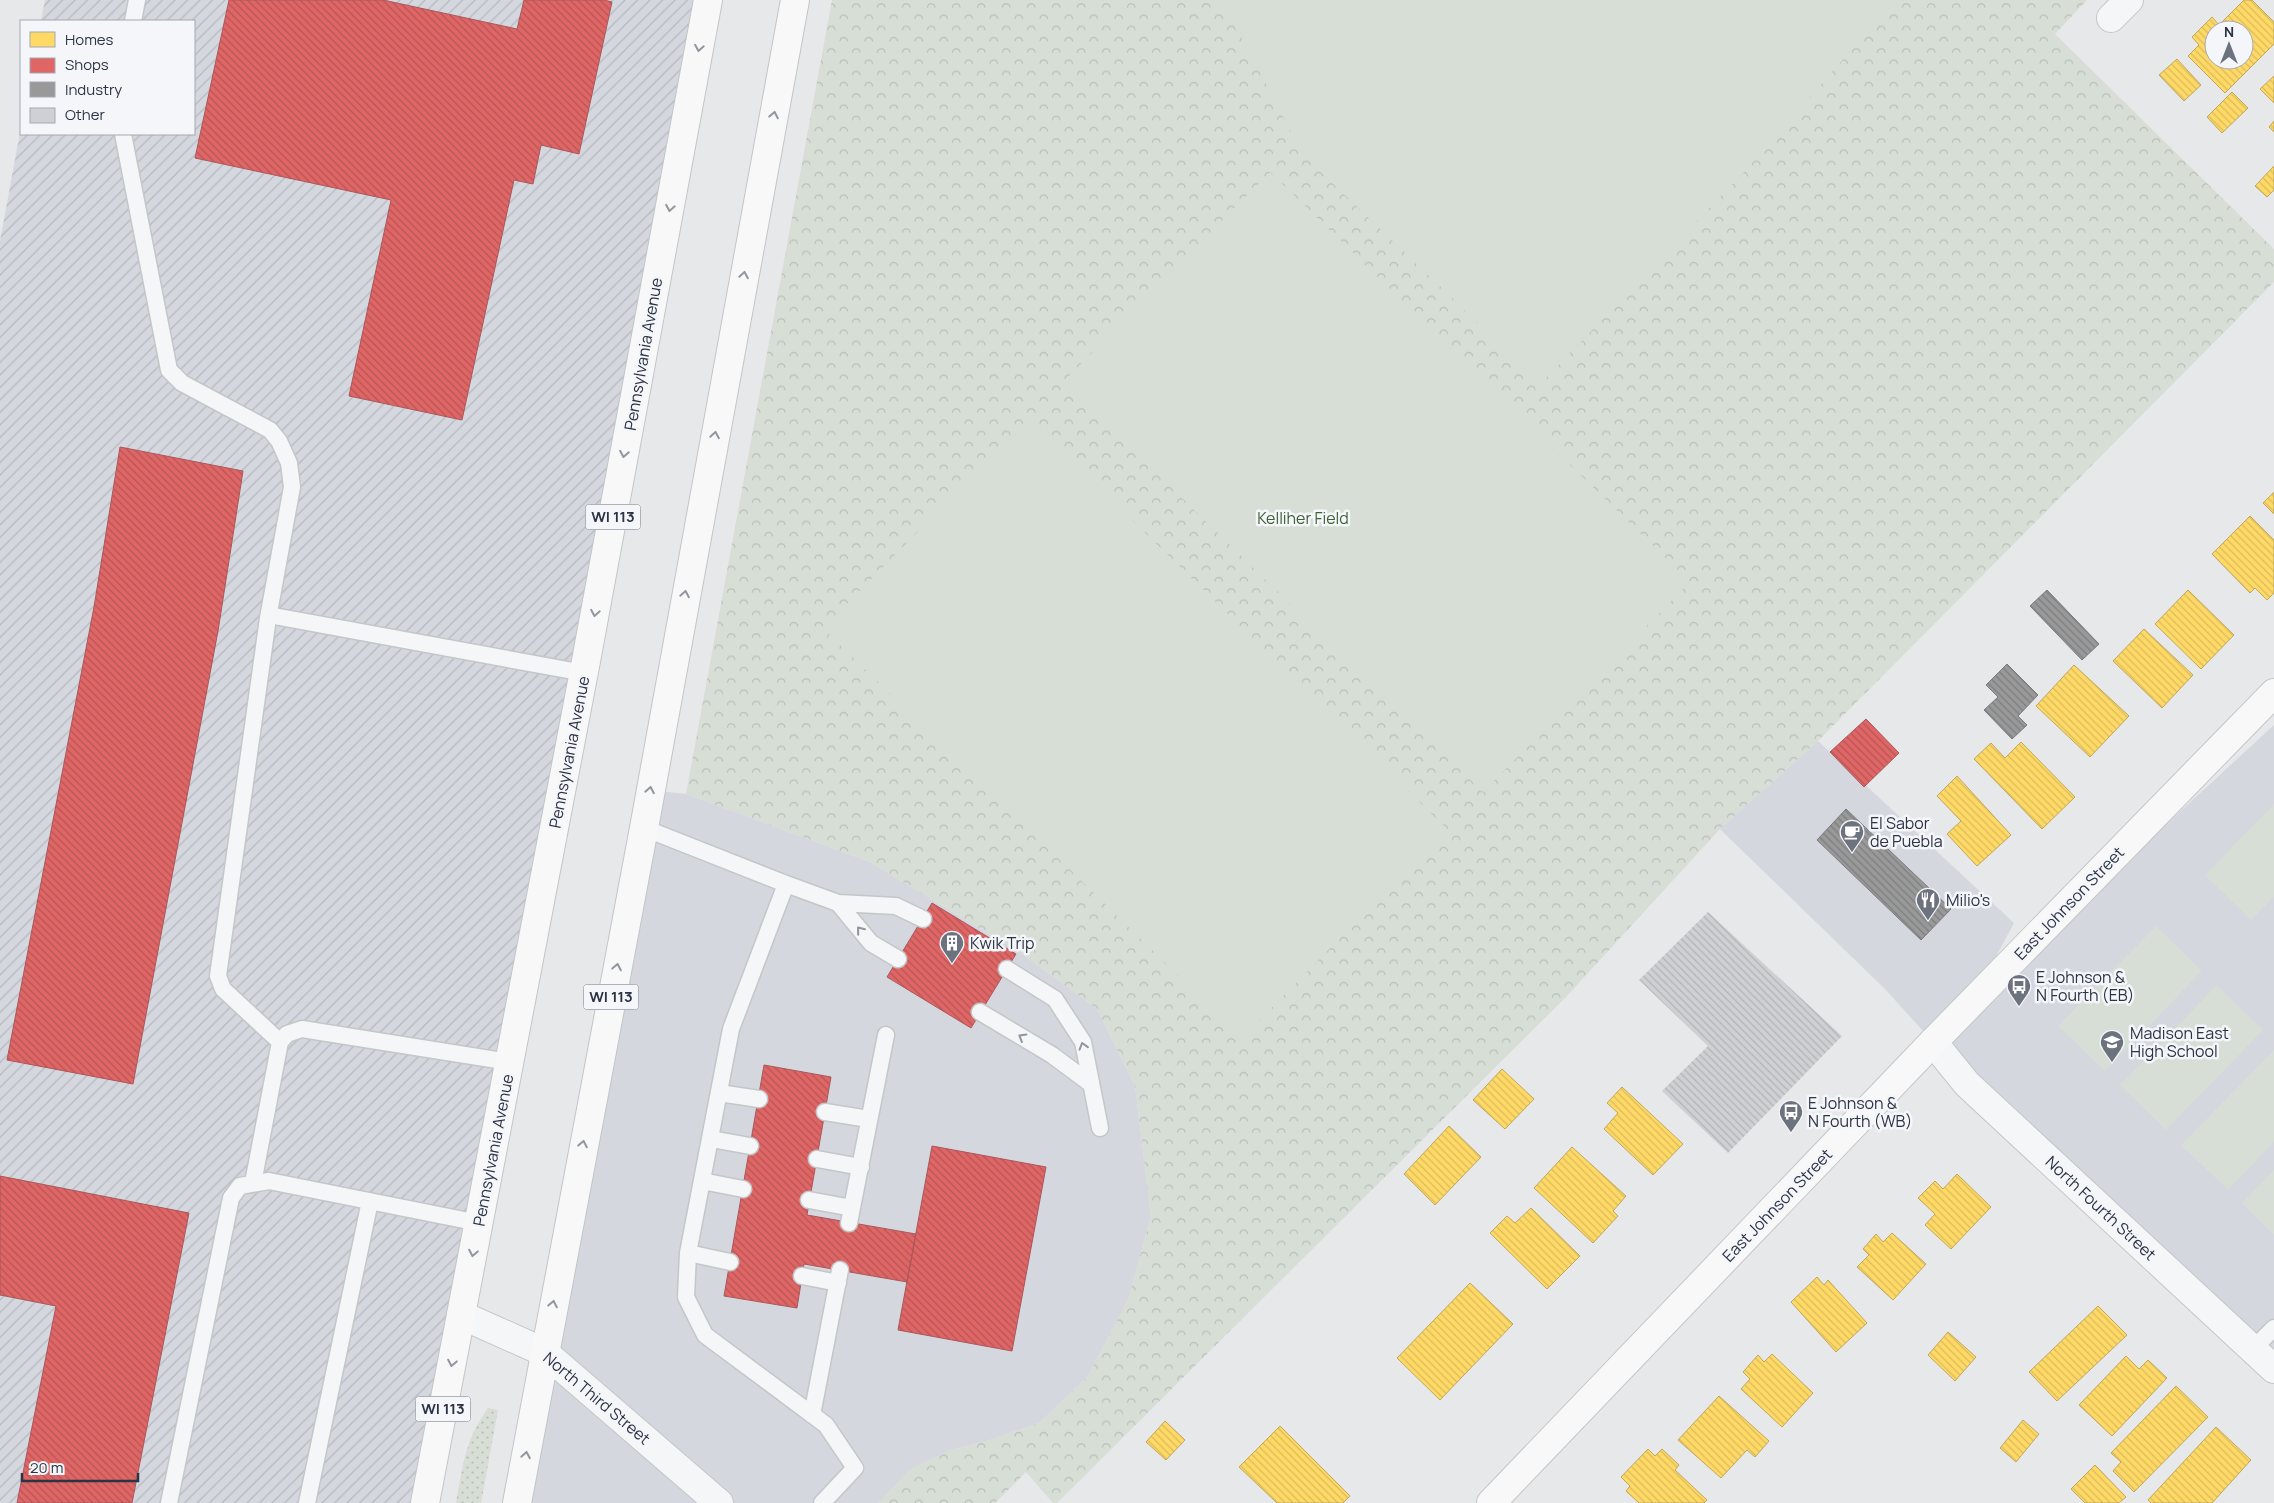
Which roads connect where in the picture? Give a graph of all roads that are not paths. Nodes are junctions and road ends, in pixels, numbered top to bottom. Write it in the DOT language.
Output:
graph roads {
  1 [pos="137,0"];
  2 [pos="708,0"];
  3 [pos="795,0"];
  4 [pos="133,20"];
  5 [pos="123,135"];
  6 [pos="268,618"];
  7 [pos="584,673"];
  8 [pos="2274,693"];
  9 [pos="644,828"];
  10 [pos="786,884"];
  11 [pos="838,902"];
  12 [pos="923,919"];
  13 [pos="898,960"];
  14 [pos="1007,968"];
  15 [pos="980,1012"];
  16 [pos="886,1035"];
  17 [pos="280,1042"];
  18 [pos="1933,1042"];
  19 [pos="510,1062"];
  20 [pos="1091,1084"];
  21 [pos="719,1093"];
  22 [pos="759,1099"];
  23 [pos="825,1112"];
  24 [pos="869,1119"];
  25 [pos="1100,1128"];
  26 [pos="711,1139"];
  27 [pos="750,1146"];
  28 [pos="817,1159"];
  29 [pos="861,1166"];
  30 [pos="702,1181"];
  31 [pos="253,1183"];
  32 [pos="743,1188"];
  33 [pos="810,1200"];
  34 [pos="370,1202"];
  35 [pos="479,1223"];
  36 [pos="688,1253"];
  37 [pos="730,1262"];
  38 [pos="802,1276"];
  39 [pos="461,1315"];
  40 [pos="2274,1328"];
  41 [pos="2253,1349"];
  42 [pos="544,1352"];
  43 [pos="2274,1369"];
  44 [pos="812,1415"];
  45 [pos="169,1503"];
  46 [pos="307,1503"];
  47 [pos="425,1503"];
  48 [pos="517,1503"];
  49 [pos="719,1503"];
  50 [pos="822,1503"];
  51 [pos="1491,1503"];
  1 -- 4 [label="lane"];
  2 -- 7 [label="main road, Pennsylvania Avenue / WI 113, one-way"];
  9 -- 3 [label="main road, WI 113, one-way"];
  5 -- 6 [label="lane"];
  6 -- 7 [label="lane"];
  6 -- 17 [label="lane"];
  7 -- 19 [label="main road, Pennsylvania Avenue / WI 113"];
  8 -- 18 [label="main road, East Johnson Street"];
  9 -- 10 [label="lane"];
  42 -- 9 [label="main road, WI 113, one-way"];
  10 -- 11 [label="lane"];
  10 -- 21 [label="lane"];
  11 -- 12 [label="lane"];
  13 -- 11 [label="lane, one-way"];
  20 -- 14 [label="lane, one-way"];
  20 -- 15 [label="lane, one-way"];
  16 -- 24 [label="lane"];
  17 -- 19 [label="lane"];
  17 -- 31 [label="lane"];
  18 -- 41 [label="street, North Fourth Street"];
  18 -- 51 [label="main road, East Johnson Street"];
  19 -- 35 [label="main road, Pennsylvania Avenue / WI 113"];
  20 -- 25 [label="lane"];
  21 -- 22 [label="lane"];
  21 -- 26 [label="lane"];
  23 -- 24 [label="lane"];
  24 -- 29 [label="lane"];
  26 -- 27 [label="lane"];
  26 -- 30 [label="lane"];
  28 -- 29 [label="lane"];
  29 -- 33 [label="lane"];
  30 -- 32 [label="lane"];
  30 -- 36 [label="lane"];
  31 -- 34 [label="lane"];
  31 -- 45 [label="lane"];
  34 -- 35 [label="lane"];
  34 -- 46 [label="lane"];
  35 -- 39 [label="main road, Pennsylvania Avenue / WI 113, one-way"];
  36 -- 37 [label="lane"];
  36 -- 44 [label="lane"];
  38 -- 44 [label="lane"];
  39 -- 42 [label="street, North Third Street"];
  39 -- 47 [label="main road, Pennsylvania Avenue / WI 113, one-way"];
  40 -- 41 [label="lane"];
  41 -- 43 [label="street, North Fourth Street"];
  48 -- 42 [label="main road, WI 113, one-way"];
  42 -- 49 [label="street, North Third Street"];
  44 -- 50 [label="lane"];
}
